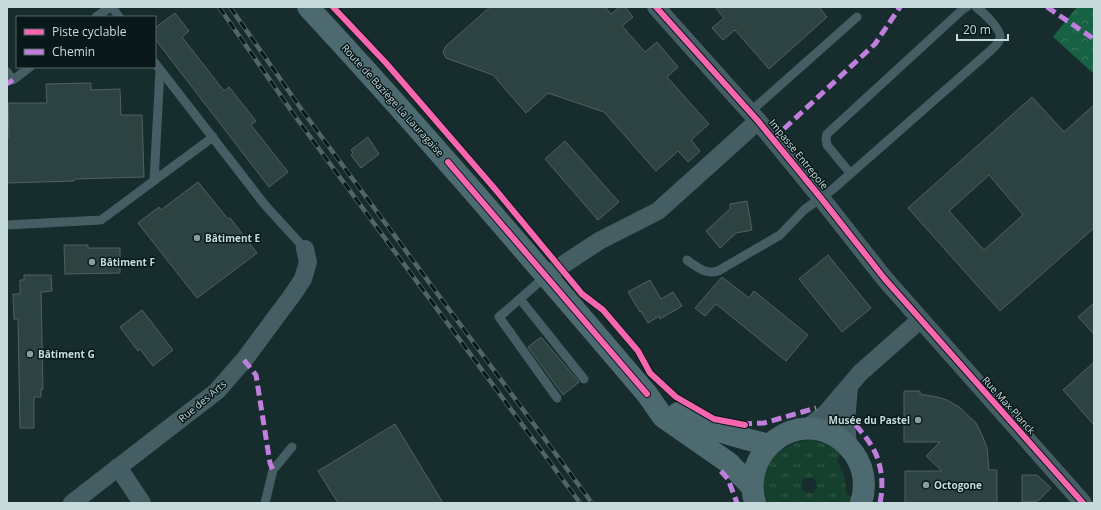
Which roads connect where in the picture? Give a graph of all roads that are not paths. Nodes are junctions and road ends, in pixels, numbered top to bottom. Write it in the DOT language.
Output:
graph roads {
  1 [pos="111,7"];
  2 [pos="308,7"];
  3 [pos="656,7"];
  4 [pos="968,7"];
  5 [pos="976,7"];
  6 [pos="98,16"];
  7 [pos="118,16"];
  8 [pos="857,17"];
  9 [pos="158,66"];
  10 [pos="29,68"];
  11 [pos="7,72"];
  12 [pos="754,116"];
  13 [pos="213,137"];
  14 [pos="850,173"];
  15 [pos="154,181"];
  16 [pos="822,198"];
  17 [pos="7,225"];
  18 [pos="305,249"];
  19 [pos="687,260"];
  20 [pos="546,276"];
  21 [pos="520,298"];
  22 [pos="920,320"];
  23 [pos="584,378"];
  24 [pos="849,387"];
  25 [pos="647,394"];
  26 [pos="557,398"];
  27 [pos="806,429"];
  28 [pos="769,445"];
  29 [pos="848,446"];
  30 [pos="292,447"];
  31 [pos="118,467"];
  32 [pos="753,495"];
  33 [pos="72,503"];
  34 [pos="142,503"];
  35 [pos="265,503"];
  36 [pos="861,503"];
  37 [pos="1083,503"];
  1 -- 6 [label="lane"];
  1 -- 7 [label="lane"];
  2 -- 20 [label="main road, Route de Baziège La Lauragaise"];
  3 -- 12 [label="street, Impasse Entrepole"];
  4 -- 14 [label="lane"];
  5 -- 14 [label="lane"];
  8 -- 12 [label="lane"];
  9 -- 13 [label="lane"];
  9 -- 15 [label="lane"];
  10 -- 11 [label="lane"];
  12 -- 16 [label="street, Impasse Entrepole"];
  12 -- 20 [label="street, Impasse Entrepole"];
  13 -- 15 [label="lane"];
  13 -- 18 [label="lane"];
  14 -- 16 [label="lane"];
  15 -- 17 [label="lane"];
  16 -- 19 [label="lane"];
  16 -- 22 [label="street, Impasse Entrepole"];
  18 -- 31 [label="street, Rue des Arts"];
  20 -- 21 [label="lane"];
  20 -- 25 [label="main road, Route de Baziège La Lauragaise"];
  21 -- 23 [label="lane"];
  21 -- 26 [label="lane"];
  22 -- 24 [label="street"];
  22 -- 37 [label="street, Rue Max Planck"];
  24 -- 27 [label="street"];
  24 -- 29 [label="street"];
  25 -- 28 [label="main road, Route de Baziège La Lauragaise"];
  25 -- 32 [label="main road, Route de Baziège La Lauragaise"];
  27 -- 28 [label="main road"];
  27 -- 29 [label="main road"];
  28 -- 32 [label="main road"];
  29 -- 36 [label="main road"];
  30 -- 35 [label="lane"];
  31 -- 33 [label="street, Rue des Arts"];
  31 -- 34 [label="street"];
}
